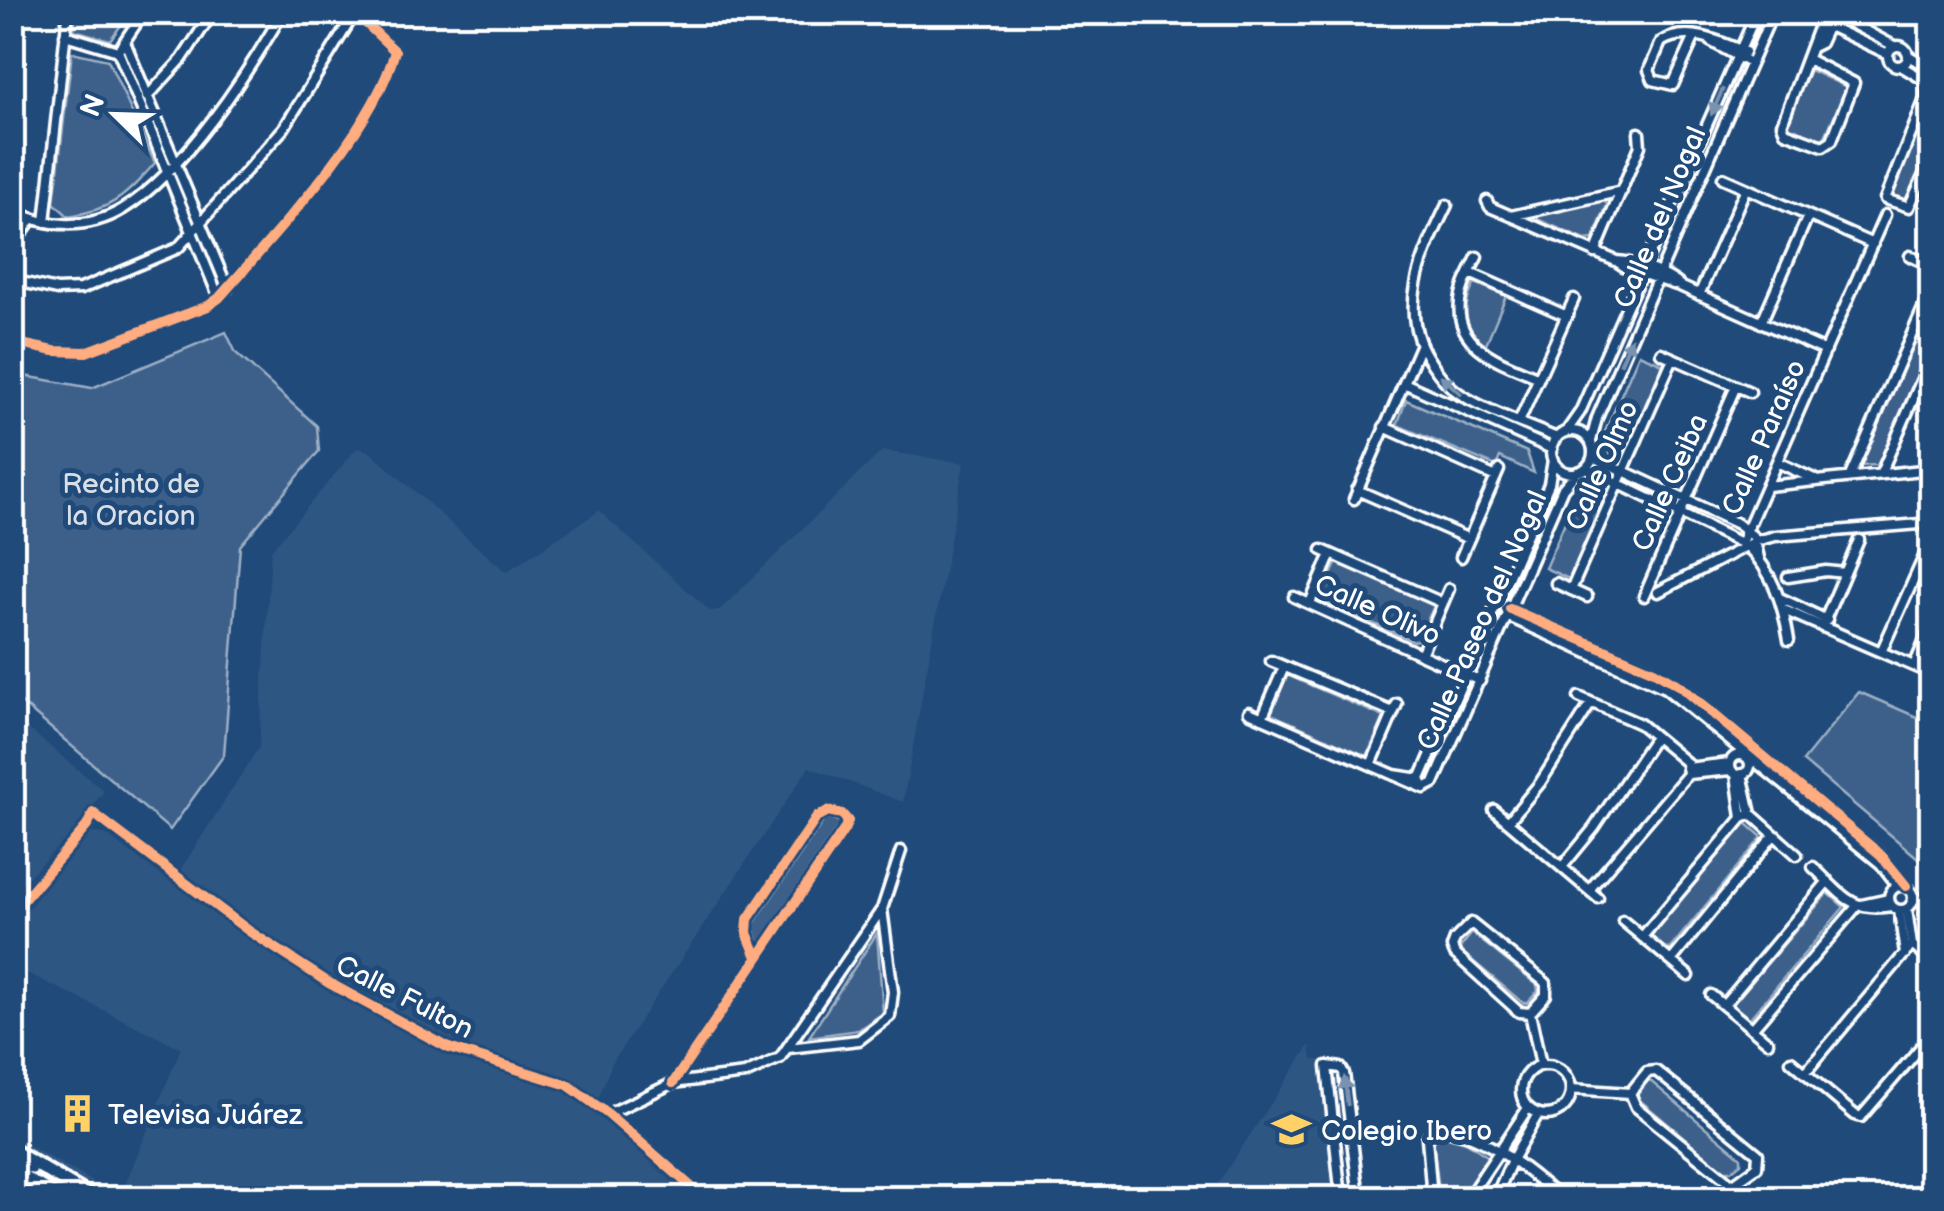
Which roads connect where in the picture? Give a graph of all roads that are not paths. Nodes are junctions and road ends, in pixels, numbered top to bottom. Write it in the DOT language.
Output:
graph roads {
  1 [pos="68,12"];
  2 [pos="144,12"];
  3 [pos="213,12"];
  4 [pos="283,12"];
  5 [pos="1756,12"];
  6 [pos="1772,12"];
  7 [pos="1799,12"];
  8 [pos="354,13"];
  9 [pos="1828,16"];
  10 [pos="65,35"];
  11 [pos="1695,36"];
  12 [pos="124,42"];
  13 [pos="1891,50"];
  14 [pos="118,51"];
  15 [pos="1739,54"];
  16 [pos="1908,56"];
  17 [pos="1752,60"];
  18 [pos="1808,60"];
  19 [pos="1901,66"];
  20 [pos="1932,69"];
  21 [pos="1932,84"];
  22 [pos="143,100"];
  23 [pos="1639,133"];
  24 [pos="1932,158"];
  25 [pos="171,167"];
  26 [pos="1723,178"];
  27 [pos="1746,188"];
  28 [pos="1622,191"];
  29 [pos="1487,201"];
  30 [pos="1447,205"];
  31 [pos="12,210"];
  32 [pos="1885,215"];
  33 [pos="1511,216"];
  34 [pos="1808,216"];
  35 [pos="31,220"];
  36 [pos="45,222"];
  37 [pos="200,225"];
  38 [pos="193,234"];
  39 [pos="1873,244"];
  40 [pos="12,247"];
  41 [pos="1595,253"];
  42 [pos="1910,256"];
  43 [pos="1477,257"];
  44 [pos="1932,266"];
  45 [pos="1642,271"];
  46 [pos="1470,273"];
  47 [pos="1658,277"];
  48 [pos="12,280"];
  49 [pos="1932,288"];
  50 [pos="228,289"];
  51 [pos="1699,295"];
  52 [pos="219,298"];
  53 [pos="1574,299"];
  54 [pos="1567,316"];
  55 [pos="1761,322"];
  56 [pos="12,342"];
  57 [pos="1420,346"];
  58 [pos="1826,351"];
  59 [pos="1661,352"];
  60 [pos="1932,356"];
  61 [pos="1673,358"];
  62 [pos="1539,378"];
  63 [pos="1404,383"];
  64 [pos="1736,386"];
  65 [pos="1750,392"];
  66 [pos="1519,422"];
  67 [pos="1384,427"];
  68 [pos="1566,432"];
  69 [pos="1557,438"];
  70 [pos="1591,441"];
  71 [pos="1552,449"];
  72 [pos="1593,457"];
  73 [pos="1553,460"];
  74 [pos="1777,462"];
  75 [pos="1932,469"];
  76 [pos="1581,470"];
  77 [pos="1623,470"];
  78 [pos="1881,473"];
  79 [pos="1850,476"];
  80 [pos="1814,479"];
  81 [pos="1617,483"];
  82 [pos="1767,486"];
  83 [pos="1686,500"];
  84 [pos="1680,512"];
  85 [pos="1932,523"];
  86 [pos="1747,530"];
  87 [pos="1469,539"];
  88 [pos="1932,539"];
  89 [pos="1860,540"];
  90 [pos="1748,543"];
  91 [pos="1461,557"];
  92 [pos="1845,573"];
  93 [pos="1788,578"];
  94 [pos="1556,583"];
  95 [pos="1449,590"];
  96 [pos="1571,590"];
  97 [pos="1658,592"];
  98 [pos="1644,596"];
  99 [pos="1294,597"];
  100 [pos="1586,597"];
  101 [pos="1780,598"];
  102 [pos="1310,603"];
  103 [pos="1443,604"];
  104 [pos="1784,610"];
  105 [pos="1509,613"];
  106 [pos="1932,624"];
  107 [pos="1826,625"];
  108 [pos="1789,640"];
  109 [pos="1422,652"];
  110 [pos="1881,652"];
  111 [pos="1615,659"];
  112 [pos="1272,661"];
  113 [pos="1914,666"];
  114 [pos="1284,667"];
  115 [pos="1466,672"];
  116 [pos="1932,674"];
  117 [pos="1481,678"];
  118 [pos="1578,698"];
  119 [pos="1592,703"];
  120 [pos="1249,712"];
  121 [pos="1262,718"];
  122 [pos="1731,729"];
  123 [pos="1655,737"];
  124 [pos="1733,742"];
  125 [pos="1761,764"];
  126 [pos="1371,765"];
  127 [pos="1750,765"];
  128 [pos="1776,766"];
  129 [pos="1735,767"];
  130 [pos="1688,771"];
  131 [pos="1422,783"];
  132 [pos="1494,810"];
  133 [pos="1746,816"];
  134 [pos="102,820"];
  135 [pos="1508,822"];
  136 [pos="88,826"];
  137 [pos="1774,835"];
  138 [pos="901,851"];
  139 [pos="1797,854"];
  140 [pos="1562,868"];
  141 [pos="1813,868"];
  142 [pos="1828,881"];
  143 [pos="1902,886"];
  144 [pos="1589,890"];
  145 [pos="1913,896"];
  146 [pos="1598,898"];
  147 [pos="1858,906"];
  148 [pos="1897,906"];
  149 [pos="1932,906"];
  150 [pos="882,909"];
  151 [pos="12,913"];
  152 [pos="1623,920"];
  153 [pos="1642,937"];
  154 [pos="1912,945"];
  155 [pos="1905,954"];
  156 [pos="757,957"];
  157 [pos="1670,960"];
  158 [pos="1932,962"];
  159 [pos="1689,976"];
  160 [pos="1712,995"];
  161 [pos="1724,1006"];
  162 [pos="1530,1013"];
  163 [pos="1752,1029"];
  164 [pos="1932,1034"];
  165 [pos="1768,1042"];
  166 [pos="788,1048"];
  167 [pos="1791,1061"];
  168 [pos="1541,1065"];
  169 [pos="1806,1074"];
  170 [pos="672,1083"];
  171 [pos="1571,1089"];
  172 [pos="1630,1093"];
  173 [pos="1528,1108"];
  174 [pos="608,1114"];
  175 [pos="1538,1114"];
  176 [pos="12,1150"];
  177 [pos="1500,1153"];
  178 [pos="1512,1160"];
  179 [pos="12,1170"];
  180 [pos="63,1180"];
  181 [pos="1932,1182"];
  182 [pos="1921,1189"];
  183 [pos="55,1196"];
  184 [pos="77,1198"];
  185 [pos="92,1198"];
  186 [pos="704,1198"];
  187 [pos="1341,1198"];
  188 [pos="1359,1198"];
  189 [pos="1432,1198"];
  190 [pos="1468,1198"];
  191 [pos="1495,1198"];
  192 [pos="1560,1198"];
  193 [pos="1908,1198"];
  194 [pos="1926,1198"];
  1 -- 10 [label="street"];
  2 -- 12 [label="street"];
  3 -- 22 [label="street"];
  4 -- 25 [label="street"];
  5 -- 15 [label="street, Calle del Nogal"];
  6 -- 17 [label="street, Calle del Nogal"];
  7 -- 9 [label="street"];
  8 -- 37 [label="street"];
  8 -- 50 [label="street"];
  9 -- 13 [label="street"];
  9 -- 18 [label="street"];
  10 -- 14 [label="street"];
  10 -- 36 [label="street"];
  11 -- 11 [label="street"];
  11 -- 15 [label="street"];
  12 -- 14 [label="street"];
  12 -- 22 [label="street"];
  13 -- 16 [label="street"];
  13 -- 19 [label="street"];
  14 -- 22 [label="street"];
  15 -- 17 [label="street"];
  15 -- 45 [label="street, Calle del Nogal, one-way"];
  16 -- 19 [label="street"];
  16 -- 20 [label="street"];
  17 -- 47 [label="street, Calle del Nogal"];
  18 -- 18 [label="street"];
  19 -- 21 [label="street"];
  21 -- 24 [label="street"];
  22 -- 25 [label="street"];
  23 -- 28 [label="street"];
  25 -- 36 [label="street"];
  25 -- 37 [label="street"];
  25 -- 38 [label="street"];
  26 -- 27 [label="street"];
  27 -- 34 [label="street"];
  27 -- 51 [label="street"];
  28 -- 33 [label="street"];
  28 -- 41 [label="street"];
  29 -- 33 [label="street"];
  30 -- 57 [label="street"];
  31 -- 35 [label="street"];
  32 -- 39 [label="street, Calle Paraíso"];
  33 -- 41 [label="street"];
  34 -- 39 [label="street"];
  34 -- 55 [label="street"];
  35 -- 36 [label="street"];
  35 -- 40 [label="street"];
  37 -- 38 [label="street"];
  37 -- 50 [label="street"];
  38 -- 48 [label="street"];
  38 -- 52 [label="street"];
  39 -- 58 [label="street, Calle Paraíso"];
  41 -- 45 [label="street"];
  42 -- 44 [label="street"];
  43 -- 46 [label="street"];
  45 -- 47 [label="street"];
  45 -- 68 [label="street, Calle del Nogal"];
  46 -- 54 [label="street"];
  46 -- 62 [label="street"];
  47 -- 51 [label="street"];
  70 -- 47 [label="street, Calle del Nogal, one-way"];
  49 -- 79 [label="street"];
  50 -- 52 [label="street"];
  51 -- 55 [label="street"];
  52 -- 56 [label="street"];
  53 -- 54 [label="street"];
  54 -- 62 [label="street"];
  55 -- 58 [label="street"];
  57 -- 63 [label="street"];
  66 -- 57 [label="street, one-way"];
  58 -- 74 [label="street, Calle Paraíso"];
  59 -- 61 [label="street"];
  60 -- 78 [label="street"];
  61 -- 64 [label="street"];
  61 -- 77 [label="street, Calle Olmo"];
  62 -- 66 [label="street"];
  63 -- 67 [label="street"];
  63 -- 71 [label="street"];
  64 -- 65 [label="street"];
  64 -- 83 [label="street, Calle Ceiba"];
  66 -- 69 [label="street"];
  67 -- 87 [label="street"];
  67 -- 87 [label="street"];
  68 -- 69 [label="street"];
  68 -- 70 [label="street"];
  69 -- 71 [label="street"];
  70 -- 72 [label="street"];
  71 -- 73 [label="street"];
  72 -- 76 [label="street"];
  72 -- 77 [label="street"];
  73 -- 76 [label="street"];
  73 -- 115 [label="street, Calle Paseo del Nogal"];
  74 -- 80 [label="street"];
  74 -- 82 [label="street, Calle Paraíso"];
  75 -- 78 [label="street"];
  76 -- 81 [label="street"];
  76 -- 105 [label="street, Calle Paseo del Nogal"];
  77 -- 81 [label="street, Calle Olmo"];
  77 -- 83 [label="street"];
  78 -- 79 [label="street"];
  79 -- 80 [label="street"];
  80 -- 82 [label="street"];
  81 -- 84 [label="street"];
  81 -- 96 [label="street, Calle Olmo"];
  82 -- 86 [label="street, Calle Paraíso"];
  83 -- 84 [label="street, Calle Ceiba"];
  83 -- 86 [label="street"];
  84 -- 90 [label="street"];
  84 -- 98 [label="street, Calle Ceiba"];
  85 -- 90 [label="street"];
  86 -- 90 [label="street, Calle Paraíso"];
  87 -- 91 [label="street"];
  88 -- 110 [label="street"];
  89 -- 92 [label="street"];
  90 -- 97 [label="street"];
  90 -- 101 [label="street"];
  92 -- 93 [label="street"];
  92 -- 107 [label="street"];
  94 -- 96 [label="street"];
  95 -- 103 [label="street"];
  96 -- 100 [label="street"];
  99 -- 102 [label="street, Calle Olivo"];
  101 -- 104 [label="street"];
  101 -- 107 [label="street"];
  102 -- 103 [label="street"];
  102 -- 109 [label="street, Calle Olivo"];
  103 -- 109 [label="street"];
  104 -- 107 [label="street"];
  104 -- 108 [label="street"];
  105 -- 111 [label="street"];
  105 -- 117 [label="street, Calle Paseo del Nogal"];
  106 -- 113 [label="street"];
  107 -- 110 [label="street"];
  109 -- 115 [label="street, Calle Olivo"];
  110 -- 113 [label="street"];
  111 -- 122 [label="street"];
  111 -- 124 [label="street"];
  112 -- 114 [label="street"];
  113 -- 116 [label="street"];
  114 -- 121 [label="street"];
  114 -- 126 [label="street"];
  115 -- 117 [label="street, Calle Olivo"];
  115 -- 131 [label="street, Calle Paseo del Nogal"];
  117 -- 131 [label="street, Calle Paseo del Nogal"];
  118 -- 119 [label="street"];
  119 -- 123 [label="street"];
  119 -- 135 [label="street"];
  120 -- 121 [label="street"];
  121 -- 126 [label="street"];
  122 -- 124 [label="street"];
  122 -- 128 [label="street"];
  123 -- 130 [label="street"];
  123 -- 140 [label="street"];
  124 -- 125 [label="street"];
  124 -- 129 [label="street"];
  125 -- 127 [label="street"];
  125 -- 128 [label="street"];
  125 -- 143 [label="street"];
  126 -- 131 [label="street"];
  127 -- 129 [label="street"];
  127 -- 129 [label="street"];
  128 -- 143 [label="street"];
  129 -- 130 [label="street"];
  129 -- 133 [label="street"];
  130 -- 144 [label="street"];
  132 -- 135 [label="street"];
  133 -- 137 [label="street"];
  133 -- 153 [label="street"];
  134 -- 136 [label="street"];
  134 -- 136 [label="street, Calle Fulton"];
  134 -- 174 [label="street, Calle Fulton"];
  135 -- 140 [label="street"];
  136 -- 151 [label="street"];
  137 -- 139 [label="street"];
  137 -- 157 [label="street"];
  138 -- 150 [label="street"];
  140 -- 144 [label="street"];
  141 -- 142 [label="street"];
  142 -- 147 [label="street"];
  142 -- 161 [label="street"];
  143 -- 145 [label="street"];
  143 -- 148 [label="street"];
  144 -- 146 [label="street"];
  145 -- 148 [label="street"];
  145 -- 149 [label="street"];
  147 -- 148 [label="street"];
  147 -- 163 [label="street"];
  148 -- 154 [label="street"];
  148 -- 155 [label="street"];
  150 -- 166 [label="street"];
  150 -- 166 [label="street"];
  152 -- 153 [label="street"];
  153 -- 157 [label="street"];
  154 -- 155 [label="street"];
  154 -- 158 [label="street"];
  155 -- 169 [label="street"];
  156 -- 156 [label="street"];
  156 -- 170 [label="street"];
  157 -- 159 [label="street"];
  160 -- 161 [label="street"];
  161 -- 163 [label="street"];
  162 -- 162 [label="street"];
  162 -- 168 [label="street"];
  163 -- 165 [label="street"];
  164 -- 169 [label="street"];
  166 -- 170 [label="street"];
  167 -- 169 [label="street"];
  168 -- 171 [label="street"];
  168 -- 173 [label="street"];
  170 -- 174 [label="street"];
  171 -- 172 [label="street"];
  171 -- 175 [label="street"];
  172 -- 172 [label="street"];
  173 -- 175 [label="street"];
  173 -- 177 [label="street"];
  174 -- 186 [label="street, Calle Fulton"];
  175 -- 178 [label="street"];
  176 -- 180 [label="main road"];
  177 -- 178 [label="street"];
  177 -- 189 [label="street"];
  177 -- 190 [label="street"];
  178 -- 191 [label="street"];
  178 -- 192 [label="street"];
  179 -- 180 [label="main road"];
  179 -- 183 [label="main road"];
  180 -- 185 [label="main road"];
  181 -- 182 [label="street"];
  182 -- 193 [label="street"];
  182 -- 194 [label="street"];
  183 -- 184 [label="main road"];
  188 -- 187 [label="street, one-way"];
}
